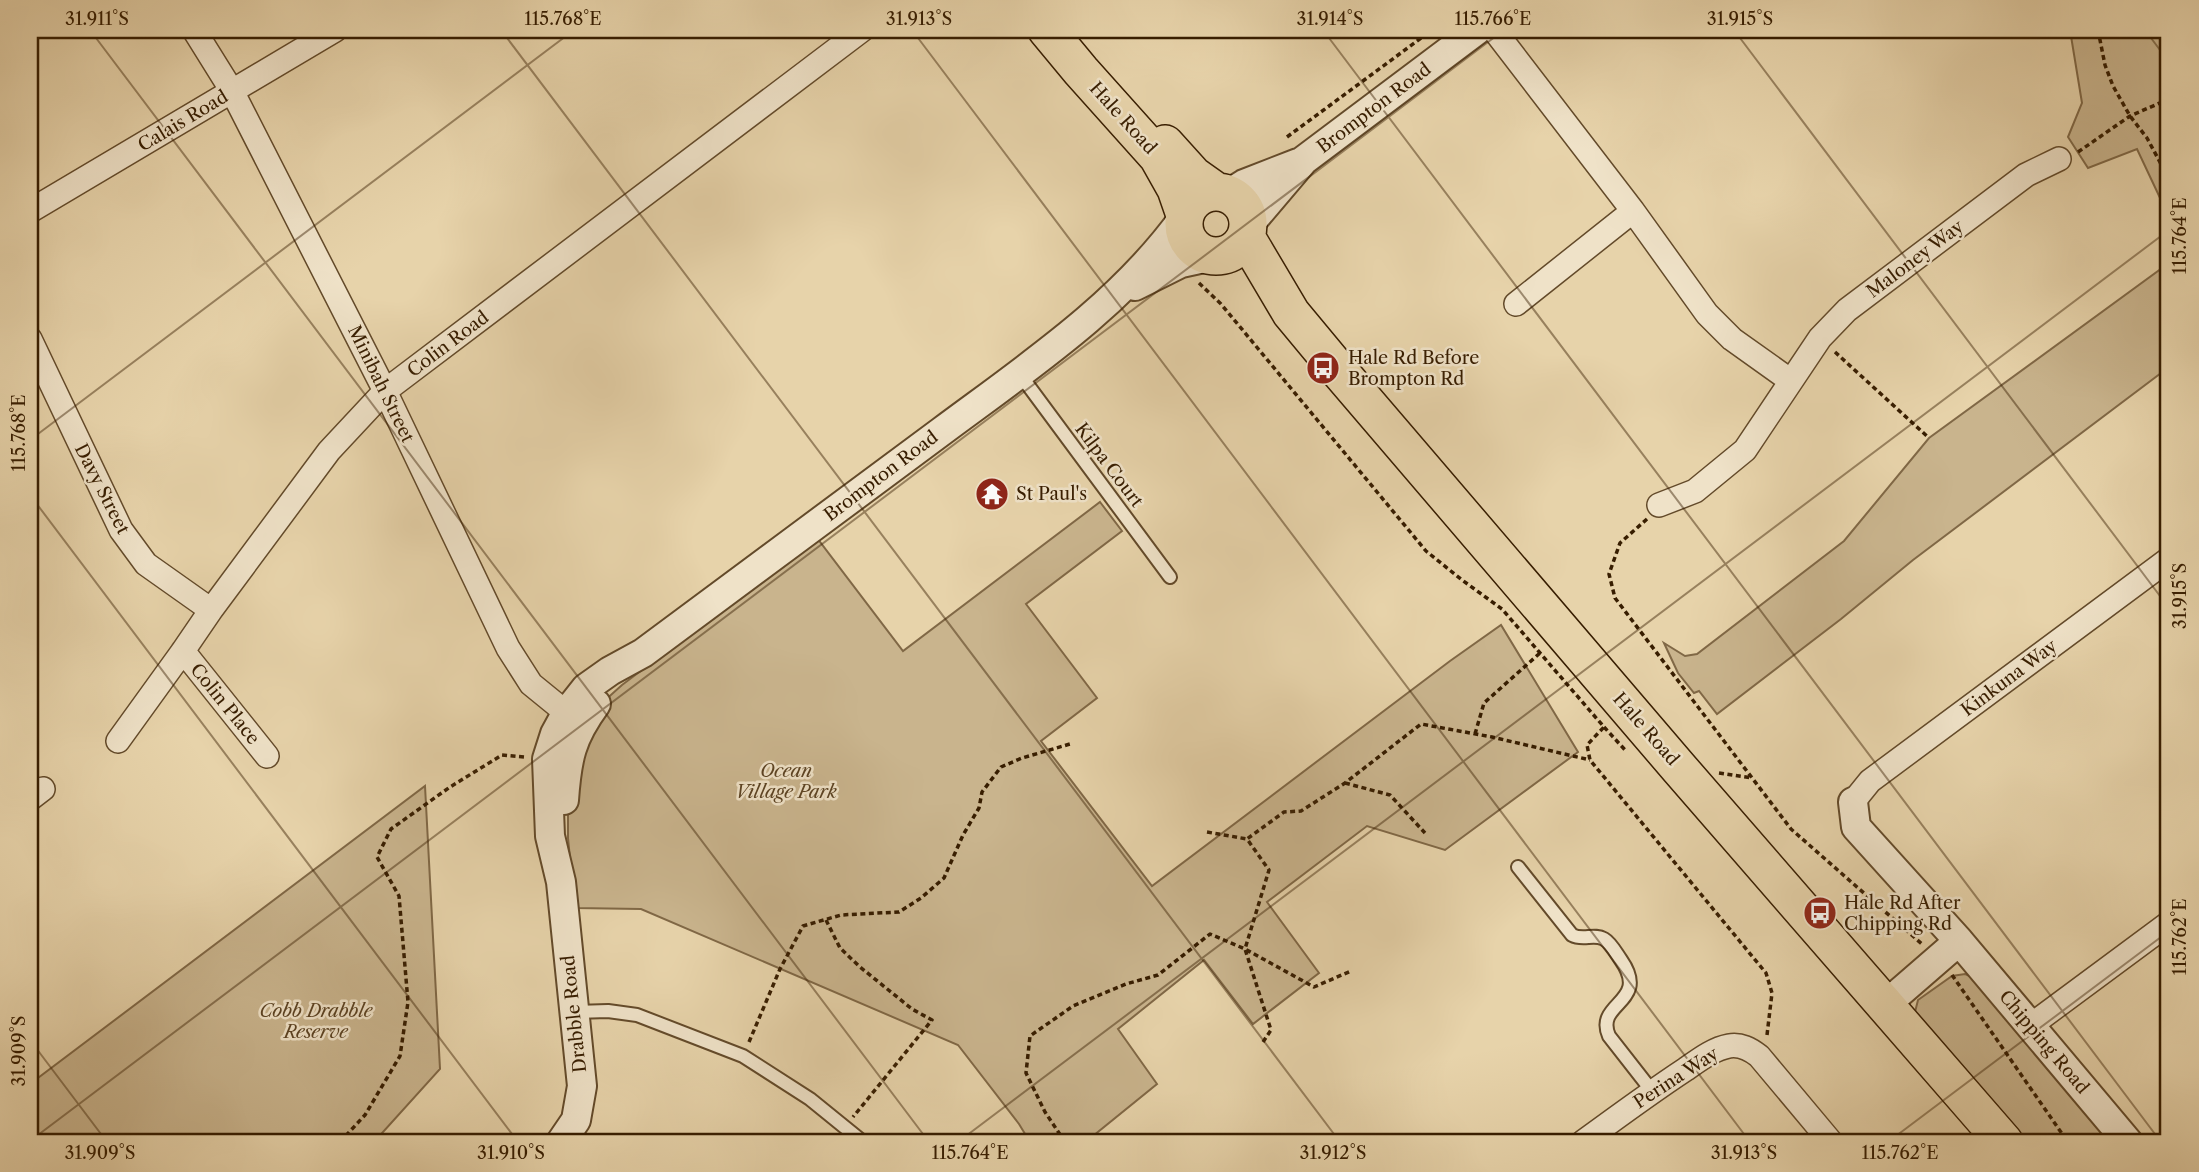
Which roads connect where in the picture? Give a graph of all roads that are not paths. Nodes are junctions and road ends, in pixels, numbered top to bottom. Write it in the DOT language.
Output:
graph roads {
  1 [pos="194,30"];
  2 [pos="335,30"];
  3 [pos="862,30"];
  4 [pos="1047,30"];
  5 [pos="1077,30"];
  6 [pos="1477,30"];
  7 [pos="1494,30"];
  8 [pos="233,91"];
  9 [pos="2059,159"];
  10 [pos="1304,160"];
  11 [pos="1222,193"];
  12 [pos="30,211"];
  13 [pos="1633,211"];
  14 [pos="1185,216"];
  15 [pos="1247,232"];
  16 [pos="1208,265"];
  17 [pos="1117,295"];
  18 [pos="1516,304"];
  19 [pos="1291,313"];
  20 [pos="30,339"];
  21 [pos="1019,373"];
  22 [pos="1791,381"];
  23 [pos="385,391"];
  24 [pos="1659,505"];
  25 [pos="2169,559"];
  26 [pos="1170,577"];
  27 [pos="211,610"];
  28 [pos="183,651"];
  29 [pos="575,716"];
  30 [pos="118,741"];
  31 [pos="267,756"];
  32 [pos="1853,802"];
  33 [pos="1518,867"];
  34 [pos="561,882"];
  35 [pos="2169,923"];
  36 [pos="1959,942"];
  37 [pos="1884,1006"];
  38 [pos="574,1012"];
  39 [pos="2030,1026"];
  40 [pos="1652,1091"];
  41 [pos="561,1142"];
  42 [pos="863,1142"];
  43 [pos="1583,1142"];
  44 [pos="1831,1142"];
  45 [pos="2004,1142"];
  46 [pos="2129,1142"];
  1 -- 8 [label="street, Minibah Street"];
  2 -- 8 [label="street, Calais Road"];
  3 -- 23 [label="street, Colin Road"];
  4 -- 14 [label="main road, Hale Road"];
  5 -- 11 [label="main road, Hale Road"];
  6 -- 10 [label="street, Brompton Road"];
  7 -- 13 [label="street"];
  8 -- 12 [label="street, Calais Road"];
  8 -- 23 [label="street, Minibah Street"];
  9 -- 22 [label="street, Maloney Way"];
  10 -- 11 [label="street, Brompton Road"];
  10 -- 15 [label="street, Brompton Road"];
  11 -- 14 [label="main road"];
  11 -- 15 [label="main road"];
  13 -- 18 [label="street"];
  13 -- 22 [label="street"];
  14 -- 16 [label="main road"];
  14 -- 17 [label="street, Brompton Road"];
  15 -- 16 [label="main road"];
  15 -- 19 [label="main road, Hale Road"];
  16 -- 17 [label="street, Brompton Road"];
  16 -- 19 [label="main road, Hale Road"];
  17 -- 21 [label="street, Brompton Road"];
  19 -- 37 [label="main road, Hale Road"];
  20 -- 27 [label="street, Davy Street"];
  21 -- 26 [label="lane, Kilpa Court"];
  21 -- 29 [label="street, Brompton Road"];
  22 -- 24 [label="street, Maloney Way"];
  23 -- 27 [label="street, Colin Road"];
  23 -- 29 [label="street, Minibah Street"];
  25 -- 32 [label="street, Kinkuna Way"];
  27 -- 28 [label="street, Colin Road"];
  28 -- 30 [label="street, Colin Road"];
  28 -- 31 [label="street, Colin Place"];
  29 -- 34 [label="street, Drabble Road"];
  29 -- 34 [label="street, Drabble Road"];
  32 -- 36 [label="street, Chipping Road"];
  33 -- 40 [label="lane"];
  34 -- 38 [label="street, Drabble Road"];
  35 -- 39 [label="street"];
  36 -- 37 [label="street"];
  36 -- 39 [label="street, Chipping Road"];
  37 -- 45 [label="main road, Hale Road"];
  38 -- 41 [label="street, Drabble Road"];
  38 -- 42 [label="lane"];
  39 -- 46 [label="street, Chipping Road"];
  40 -- 43 [label="street, Perina Way"];
  40 -- 44 [label="street, Perina Way"];
}
